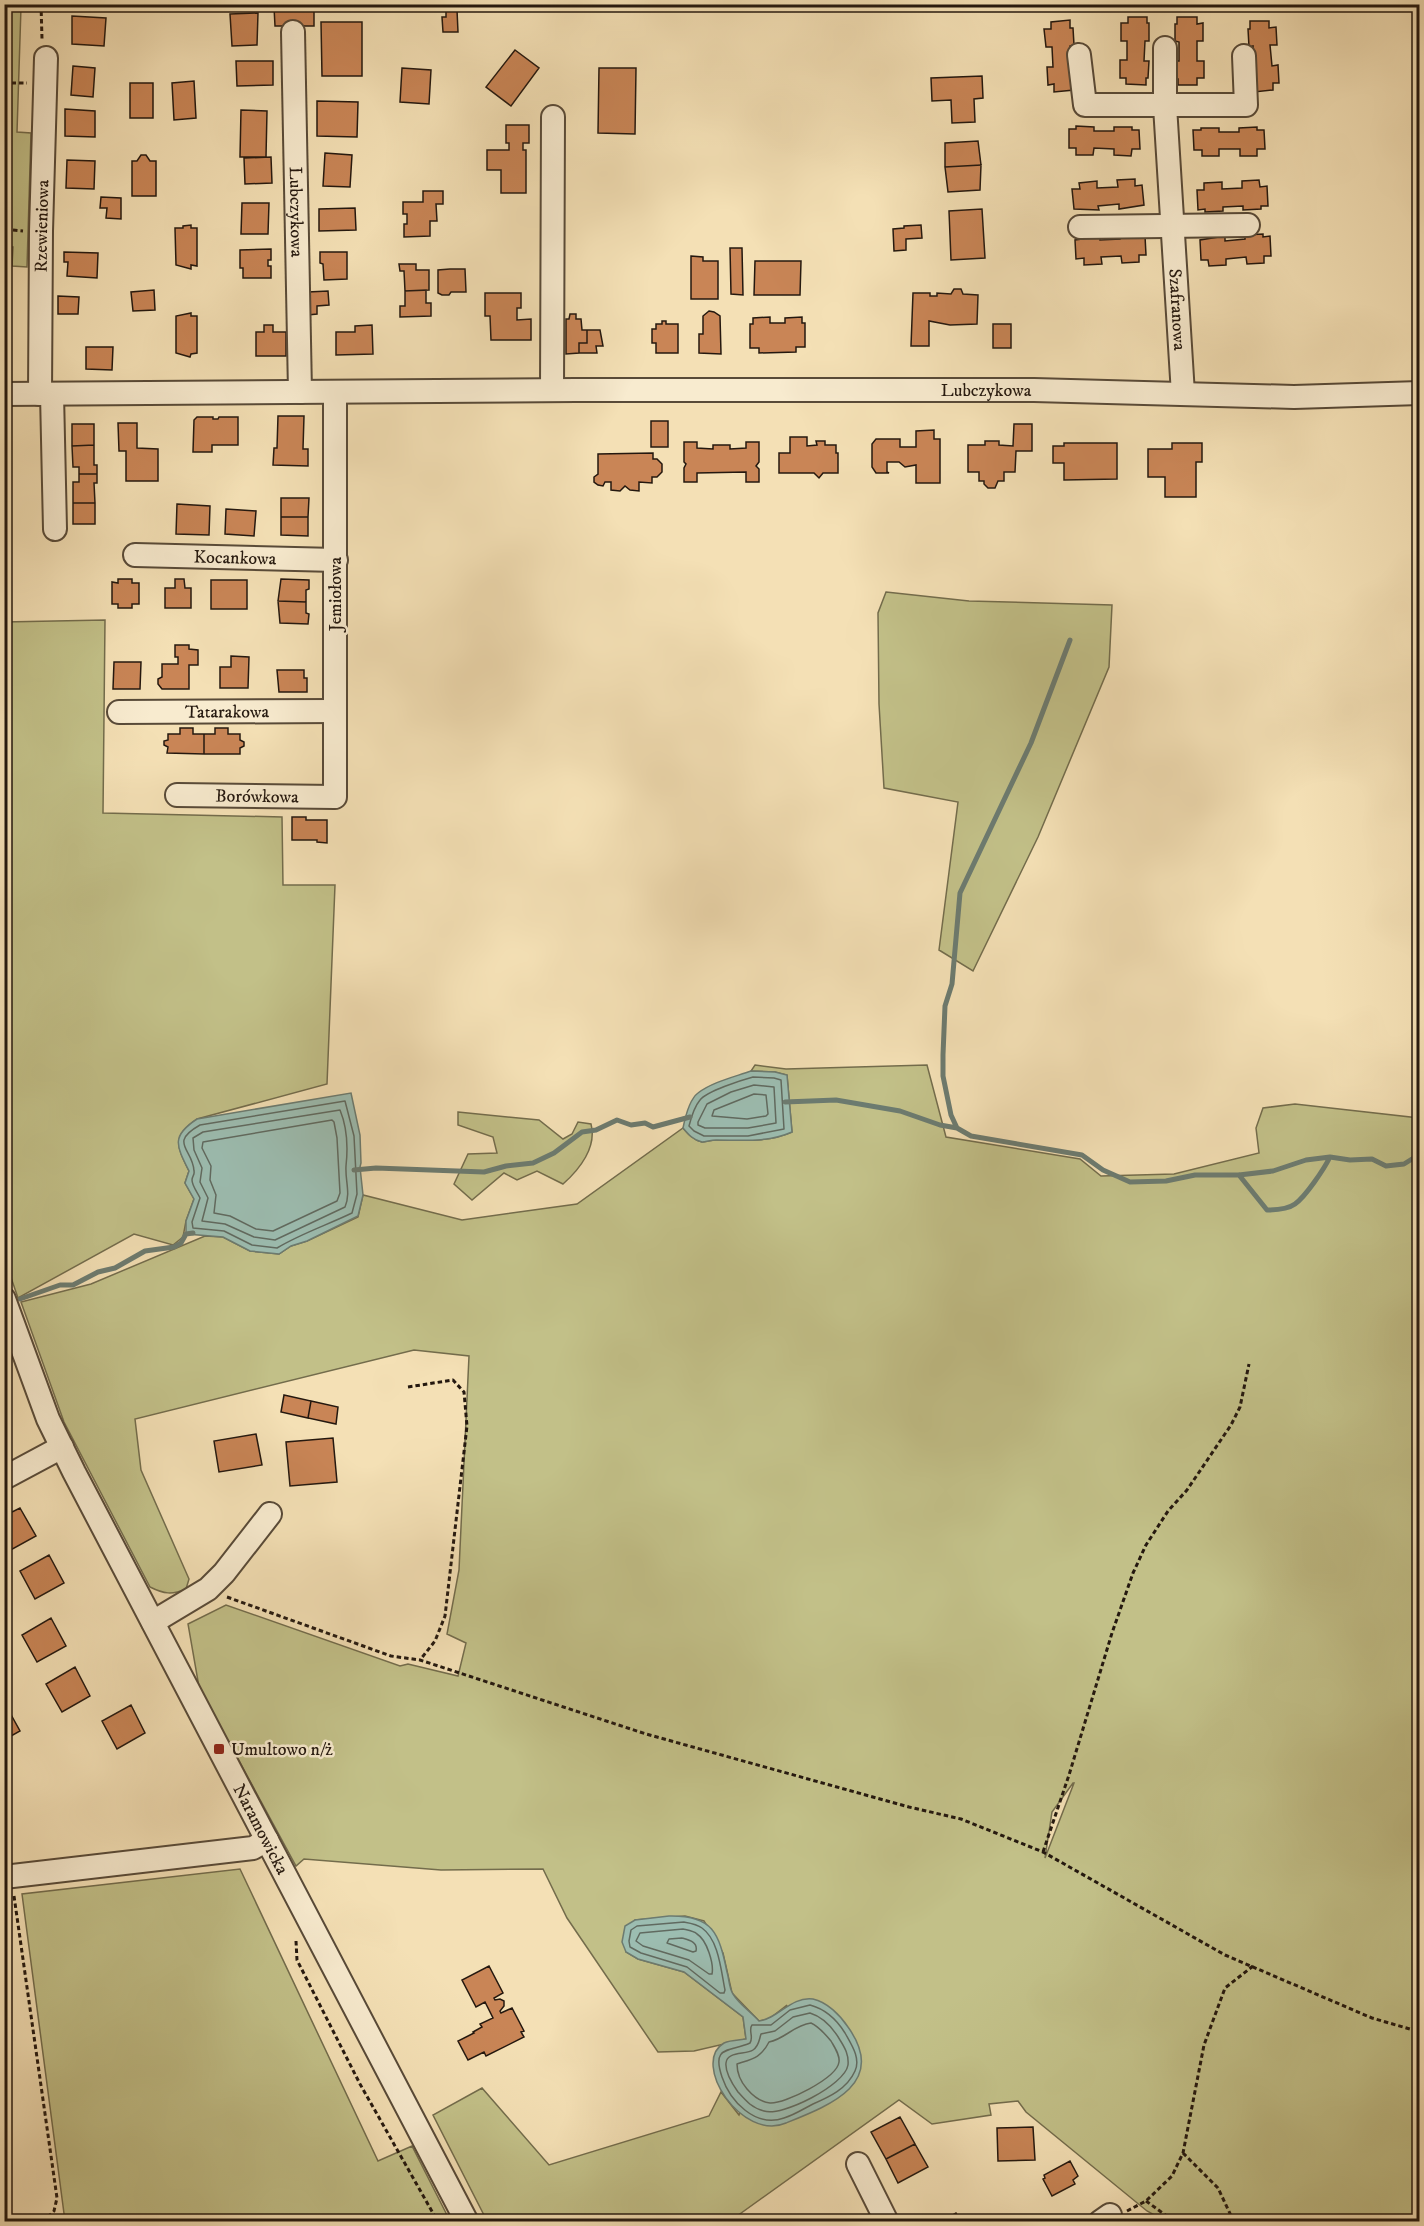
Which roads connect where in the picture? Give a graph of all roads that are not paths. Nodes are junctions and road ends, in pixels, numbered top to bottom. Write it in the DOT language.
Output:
graph roads {
  1 [pos="293,32"];
  2 [pos="1165,48"];
  3 [pos="1079,55"];
  4 [pos="1244,56"];
  5 [pos="46,58"];
  6 [pos="1165,106"];
  7 [pos="553,117"];
  8 [pos="1248,225"];
  9 [pos="1080,227"];
  10 [pos="1172,227"];
  11 [pos="552,390"];
  12 [pos="300,392"];
  13 [pos="335,392"];
  14 [pos="1419,393"];
  15 [pos="4,394"];
  16 [pos="46,394"];
  17 [pos="1183,394"];
  18 [pos="55,529"];
  19 [pos="135,555"];
  20 [pos="336,560"];
  21 [pos="335,711"];
  22 [pos="119,712"];
  23 [pos="177,795"];
  24 [pos="335,797"];
  25 [pos="4,1299"];
  26 [pos="62,1447"];
  27 [pos="4,1478"];
  28 [pos="270,1514"];
  29 [pos="153,1622"];
  30 [pos="267,1840"];
  31 [pos="9,1876"];
  32 [pos="858,2164"];
  33 [pos="467,2222"];
  34 [pos="887,2222"];
  1 -- 12 [label="street, Lubczykowa"];
  2 -- 6 [label="street, Szafranowa"];
  3 -- 6 [label="street"];
  4 -- 6 [label="street"];
  5 -- 16 [label="street, Rzewieniowa"];
  6 -- 10 [label="street, Szafranowa"];
  7 -- 11 [label="street"];
  8 -- 10 [label="street"];
  9 -- 10 [label="street"];
  10 -- 17 [label="street, Szafranowa"];
  11 -- 13 [label="street, Lubczykowa"];
  11 -- 17 [label="street, Lubczykowa"];
  12 -- 13 [label="street, Lubczykowa"];
  12 -- 16 [label="street, Lubczykowa"];
  13 -- 20 [label="street, Jemiołowa"];
  14 -- 17 [label="street, Lubczykowa"];
  15 -- 16 [label="street, Lubczykowa"];
  16 -- 18 [label="street"];
  19 -- 20 [label="street, Kocankowa"];
  20 -- 21 [label="street, Jemiołowa"];
  21 -- 22 [label="street, Tatarakowa"];
  21 -- 24 [label="street, Jemiołowa"];
  23 -- 24 [label="street, Borówkowa"];
  25 -- 26 [label="street, Naramowicka"];
  26 -- 27 [label="street"];
  26 -- 29 [label="street, Naramowicka"];
  28 -- 29 [label="street"];
  29 -- 30 [label="street, Naramowicka"];
  30 -- 31 [label="street"];
  30 -- 33 [label="street, Naramowicka"];
  32 -- 34 [label="street"];
}
